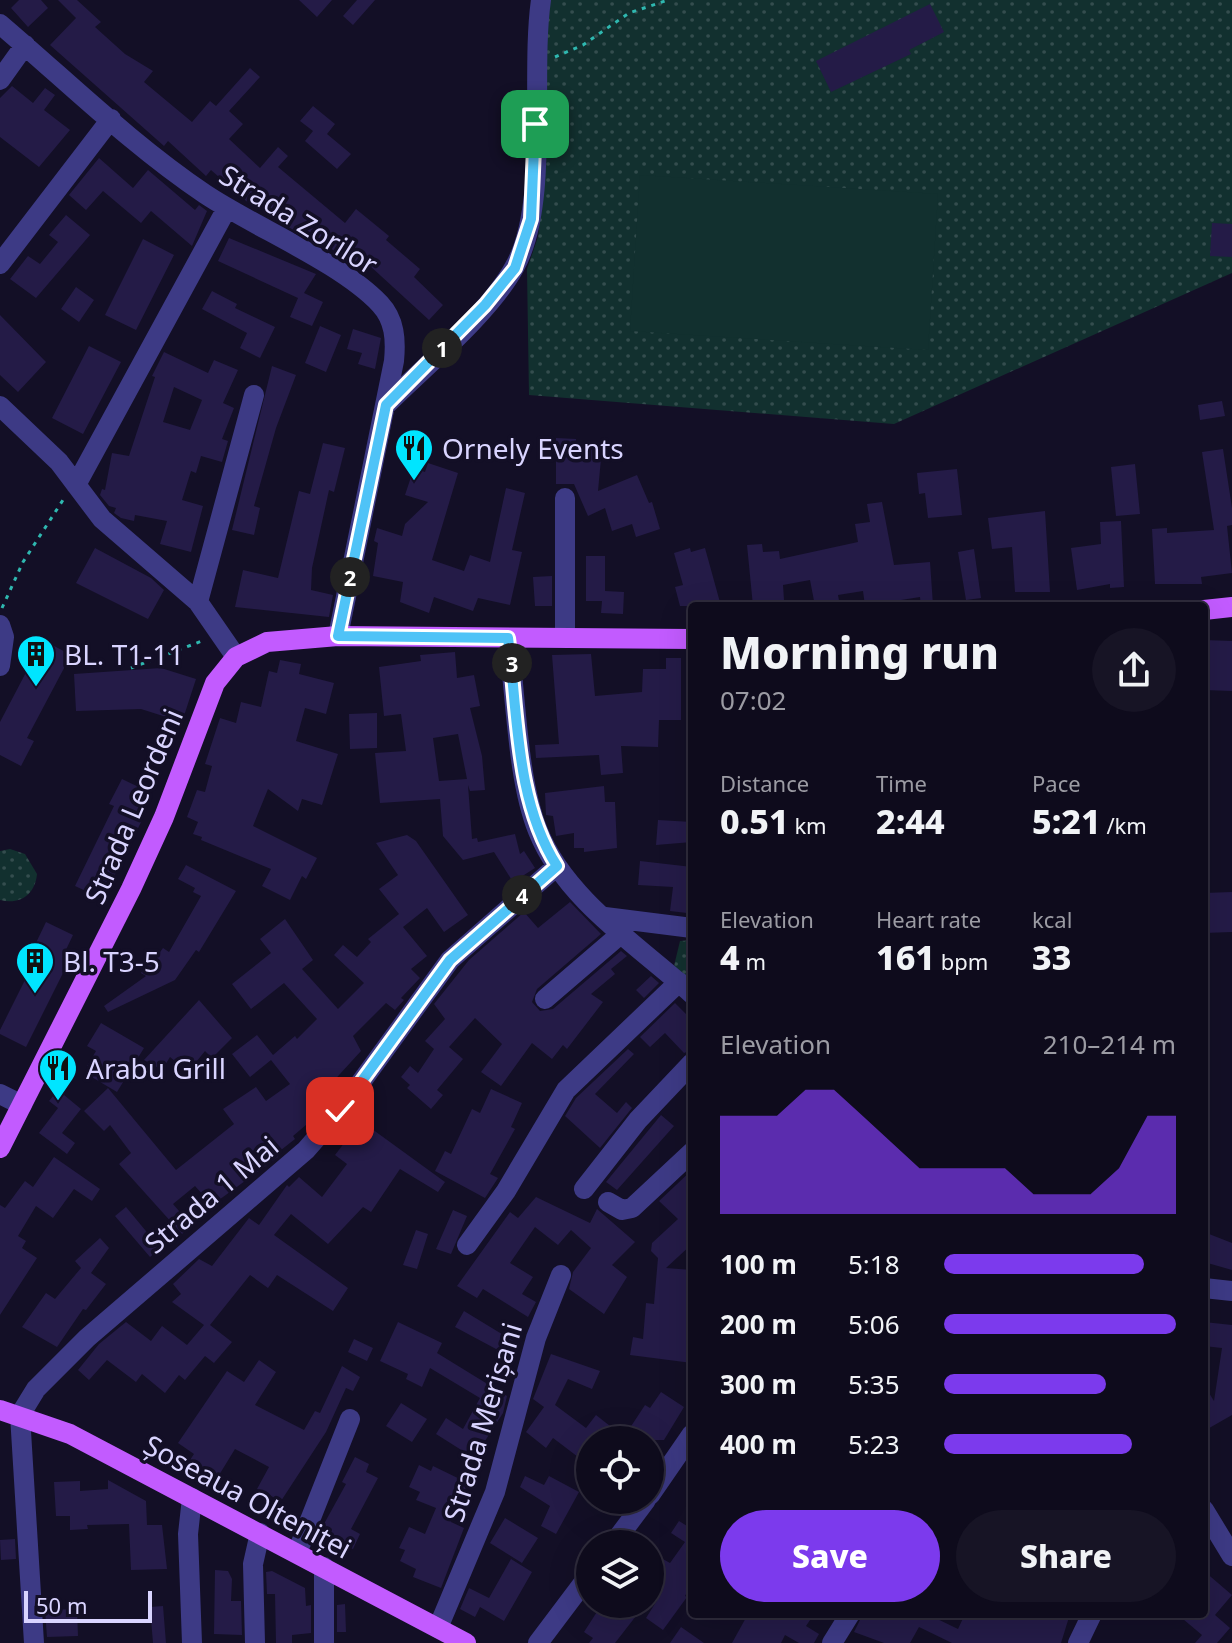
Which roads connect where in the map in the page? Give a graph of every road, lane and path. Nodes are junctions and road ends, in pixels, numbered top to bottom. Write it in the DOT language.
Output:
graph roads {
  1 [pos="541,0"];
  2 [pos="668,0"];
  3 [pos="0,24"];
  4 [pos="25,45"];
  5 [pos="535,61"];
  6 [pos="0,80"];
  7 [pos="111,119"];
  8 [pos="227,208"];
  9 [pos="0,264"];
  10 [pos="254,395"];
  11 [pos="386,405"];
  12 [pos="0,406"];
  13 [pos="76,485"];
  14 [pos="565,498"];
  15 [pos="198,602"];
  16 [pos="1232,607"];
  17 [pos="1208,610"];
  18 [pos="0,615"];
  19 [pos="0,625"];
  20 [pos="221,636"];
  21 [pos="338,636"];
  22 [pos="508,638"];
  23 [pos="565,638"];
  24 [pos="688,639"];
  25 [pos="236,657"];
  26 [pos="0,666"];
  27 [pos="131,668"];
  28 [pos="557,866"];
  29 [pos="605,917"];
  30 [pos="688,927"];
  31 [pos="623,932"];
  32 [pos="685,988"];
  33 [pos="545,999"];
  34 [pos="688,1067"];
  35 [pos="0,1094"];
  36 [pos="22,1105"];
  37 [pos="0,1148"];
  38 [pos="688,1156"];
  39 [pos="584,1189"];
  40 [pos="608,1202"];
  41 [pos="467,1245"];
  42 [pos="561,1275"];
  43 [pos="1208,1288"];
  44 [pos="1232,1291"];
  45 [pos="10,1412"];
  46 [pos="350,1419"];
  47 [pos="688,1440"];
  48 [pos="664,1475"];
  49 [pos="192,1498"];
  50 [pos="636,1514"];
  51 [pos="1208,1517"];
  52 [pos="624,1530"];
  53 [pos="260,1533"];
  54 [pos="297,1553"];
  55 [pos="1232,1556"];
  56 [pos="324,1567"];
  57 [pos="576,1593"];
  58 [pos="848,1618"];
  59 [pos="1090,1618"];
  60 [pos="430,1631"];
  61 [pos="34,1643"];
  62 [pos="192,1643"];
  63 [pos="255,1643"];
  64 [pos="324,1643"];
  65 [pos="466,1643"];
  66 [pos="538,1643"];
  67 [pos="832,1643"];
  68 [pos="1078,1643"];
  1 -- 5 [label="street"];
  2 -- 5 [label="path"];
  3 -- 4 [label="street, Strada Zorilor"];
  4 -- 6 [label="street"];
  4 -- 7 [label="street, Strada Zorilor"];
  5 -- 11 [label="street"];
  7 -- 8 [label="street, Strada Zorilor"];
  7 -- 9 [label="street"];
  8 -- 11 [label="street, Strada Zorilor"];
  8 -- 13 [label="street"];
  10 -- 15 [label="street"];
  11 -- 21 [label="street, Strada Zorilor"];
  12 -- 13 [label="street"];
  13 -- 15 [label="street"];
  13 -- 18 [label="path"];
  14 -- 23 [label="street"];
  15 -- 20 [label="street"];
  16 -- 17 [label="main road"];
  19 -- 26 [label="street"];
  20 -- 25 [label="street"];
  20 -- 27 [label="path"];
  21 -- 22 [label="main road"];
  21 -- 25 [label="main road"];
  22 -- 23 [label="main road"];
  22 -- 28 [label="street"];
  23 -- 24 [label="main road"];
  25 -- 36 [label="main road, Strada Leordeni"];
  28 -- 29 [label="street"];
  28 -- 45 [label="street, Strada 1 Mai"];
  29 -- 30 [label="street"];
  29 -- 31 [label="street"];
  31 -- 32 [label="street"];
  31 -- 33 [label="street"];
  32 -- 41 [label="street"];
  34 -- 39 [label="street"];
  35 -- 36 [label="street"];
  36 -- 37 [label="main road, Strada Leordeni"];
  38 -- 40 [label="street"];
  42 -- 60 [label="street, Strada Merișani"];
  43 -- 44 [label="street"];
  45 -- 49 [label="main road, Șoseaua Olteniței"];
  45 -- 61 [label="street"];
  46 -- 54 [label="street"];
  47 -- 48 [label="street"];
  49 -- 53 [label="main road, Șoseaua Olteniței"];
  49 -- 62 [label="street"];
  50 -- 52 [label="street"];
  51 -- 55 [label="street"];
  53 -- 54 [label="main road, Șoseaua Olteniței"];
  53 -- 63 [label="street"];
  54 -- 56 [label="main road, Șoseaua Olteniței"];
  56 -- 60 [label="main road, Șoseaua Olteniței"];
  56 -- 64 [label="street"];
  57 -- 66 [label="street"];
  58 -- 67 [label="street"];
  59 -- 68 [label="street"];
  60 -- 65 [label="main road, Șoseaua Olteniței"];
}
